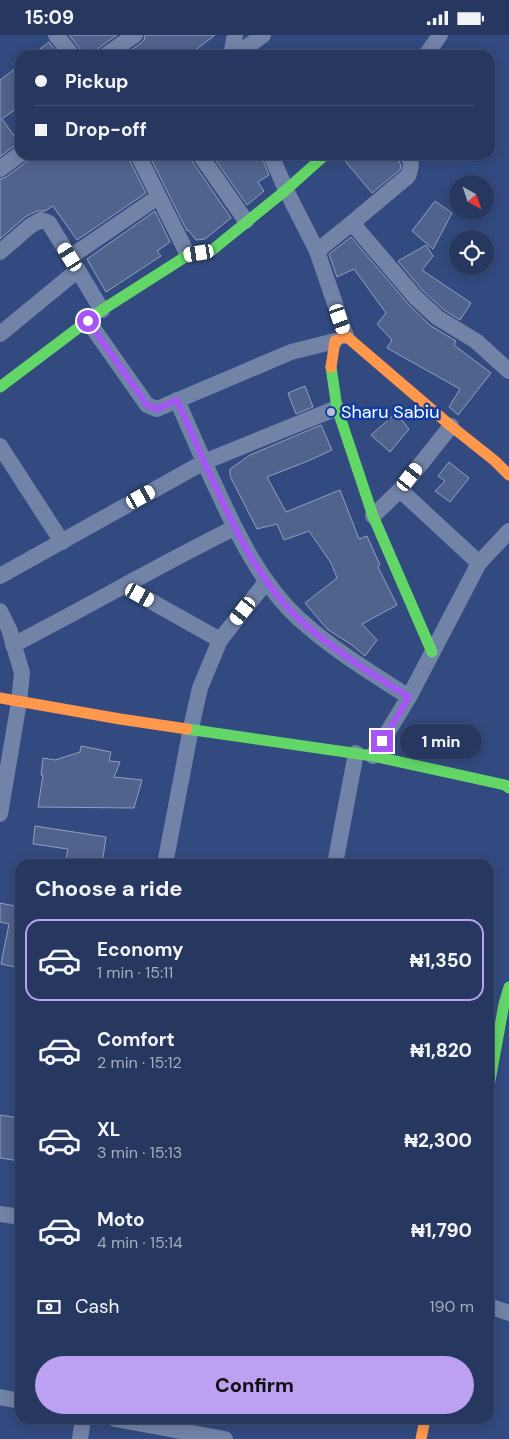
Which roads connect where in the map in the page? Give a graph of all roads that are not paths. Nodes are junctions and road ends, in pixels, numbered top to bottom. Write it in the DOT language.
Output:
graph roads {
  1 [pos="56,35"];
  2 [pos="135,35"];
  3 [pos="235,35"];
  4 [pos="263,35"];
  5 [pos="440,35"];
  6 [pos="68,50"];
  7 [pos="113,50"];
  8 [pos="232,50"];
  9 [pos="243,50"];
  10 [pos="430,50"];
  11 [pos="15,158"];
  12 [pos="140,160"];
  13 [pos="203,160"];
  14 [pos="272,160"];
  15 [pos="319,160"];
  16 [pos="410,160"];
  17 [pos="0,169"];
  18 [pos="286,190"];
  19 [pos="158,197"];
  20 [pos="246,221"];
  21 [pos="352,223"];
  22 [pos="317,251"];
  23 [pos="0,252"];
  24 [pos="188,255"];
  25 [pos="74,263"];
  26 [pos="102,310"];
  27 [pos="88,321"];
  28 [pos="0,334"];
  29 [pos="340,339"];
  30 [pos="509,371"];
  31 [pos="0,387"];
  32 [pos="177,400"];
  33 [pos="338,408"];
  34 [pos="450,426"];
  35 [pos="0,446"];
  36 [pos="204,462"];
  37 [pos="509,475"];
  38 [pos="400,490"];
  39 [pos="373,515"];
  40 [pos="234,528"];
  41 [pos="509,531"];
  42 [pos="62,542"];
  43 [pos="479,563"];
  44 [pos="0,576"];
  45 [pos="266,582"];
  46 [pos="124,586"];
  47 [pos="0,611"];
  48 [pos="220,640"];
  49 [pos="13,645"];
  50 [pos="432,652"];
  51 [pos="409,697"];
  52 [pos="0,698"];
  53 [pos="19,702"];
  54 [pos="191,728"];
  55 [pos="356,753"];
  56 [pos="373,756"];
  57 [pos="509,788"];
  58 [pos="0,814"];
  59 [pos="166,859"];
  60 [pos="336,859"];
  61 [pos="509,987"];
  62 [pos="507,1005"];
  63 [pos="494,1064"];
  64 [pos="0,1214"];
  65 [pos="15,1216"];
  66 [pos="494,1308"];
  67 [pos="509,1313"];
  68 [pos="0,1397"];
  69 [pos="15,1400"];
  70 [pos="82,1424"];
  71 [pos="142,1424"];
  72 [pos="424,1424"];
  73 [pos="80,1439"];
  74 [pos="225,1439"];
  75 [pos="421,1439"];
  1 -- 6 [label="street"];
  2 -- 7 [label="street"];
  3 -- 8 [label="street"];
  4 -- 9 [label="street"];
  5 -- 10 [label="street"];
  11 -- 17 [label="street"];
  12 -- 19 [label="street"];
  13 -- 20 [label="street"];
  14 -- 18 [label="street"];
  15 -- 18 [label="street"];
  16 -- 21 [label="street"];
  18 -- 20 [label="street"];
  18 -- 22 [label="street"];
  19 -- 24 [label="street"];
  19 -- 25 [label="street"];
  20 -- 24 [label="street"];
  21 -- 22 [label="street"];
  21 -- 30 [label="street"];
  22 -- 29 [label="street"];
  23 -- 25 [label="street"];
  24 -- 26 [label="street"];
  25 -- 26 [label="street"];
  25 -- 28 [label="street"];
  26 -- 27 [label="street"];
  27 -- 31 [label="street"];
  27 -- 32 [label="street"];
  29 -- 32 [label="street"];
  29 -- 33 [label="street"];
  29 -- 34 [label="street"];
  32 -- 36 [label="street"];
  33 -- 36 [label="street"];
  33 -- 39 [label="street"];
  34 -- 37 [label="street"];
  34 -- 38 [label="street"];
  35 -- 42 [label="street"];
  36 -- 40 [label="street"];
  36 -- 42 [label="street"];
  38 -- 39 [label="street"];
  38 -- 43 [label="street"];
  39 -- 50 [label="street"];
  40 -- 45 [label="street"];
  40 -- 46 [label="street"];
  41 -- 43 [label="street"];
  42 -- 44 [label="street"];
  43 -- 50 [label="street"];
  45 -- 48 [label="street"];
  45 -- 51 [label="street"];
  46 -- 48 [label="street"];
  46 -- 49 [label="street"];
  47 -- 49 [label="street"];
  48 -- 54 [label="street"];
  49 -- 53 [label="street"];
  50 -- 51 [label="street"];
  51 -- 56 [label="street"];
  52 -- 53 [label="street"];
  53 -- 54 [label="street"];
  53 -- 58 [label="street"];
  54 -- 55 [label="street"];
  54 -- 59 [label="street"];
  55 -- 56 [label="street"];
  55 -- 60 [label="street"];
  56 -- 57 [label="street"];
  61 -- 62 [label="street"];
  62 -- 63 [label="street"];
  64 -- 65 [label="street"];
  66 -- 67 [label="street"];
  68 -- 69 [label="street"];
  70 -- 73 [label="street"];
  71 -- 74 [label="street"];
  72 -- 75 [label="street"];
}
